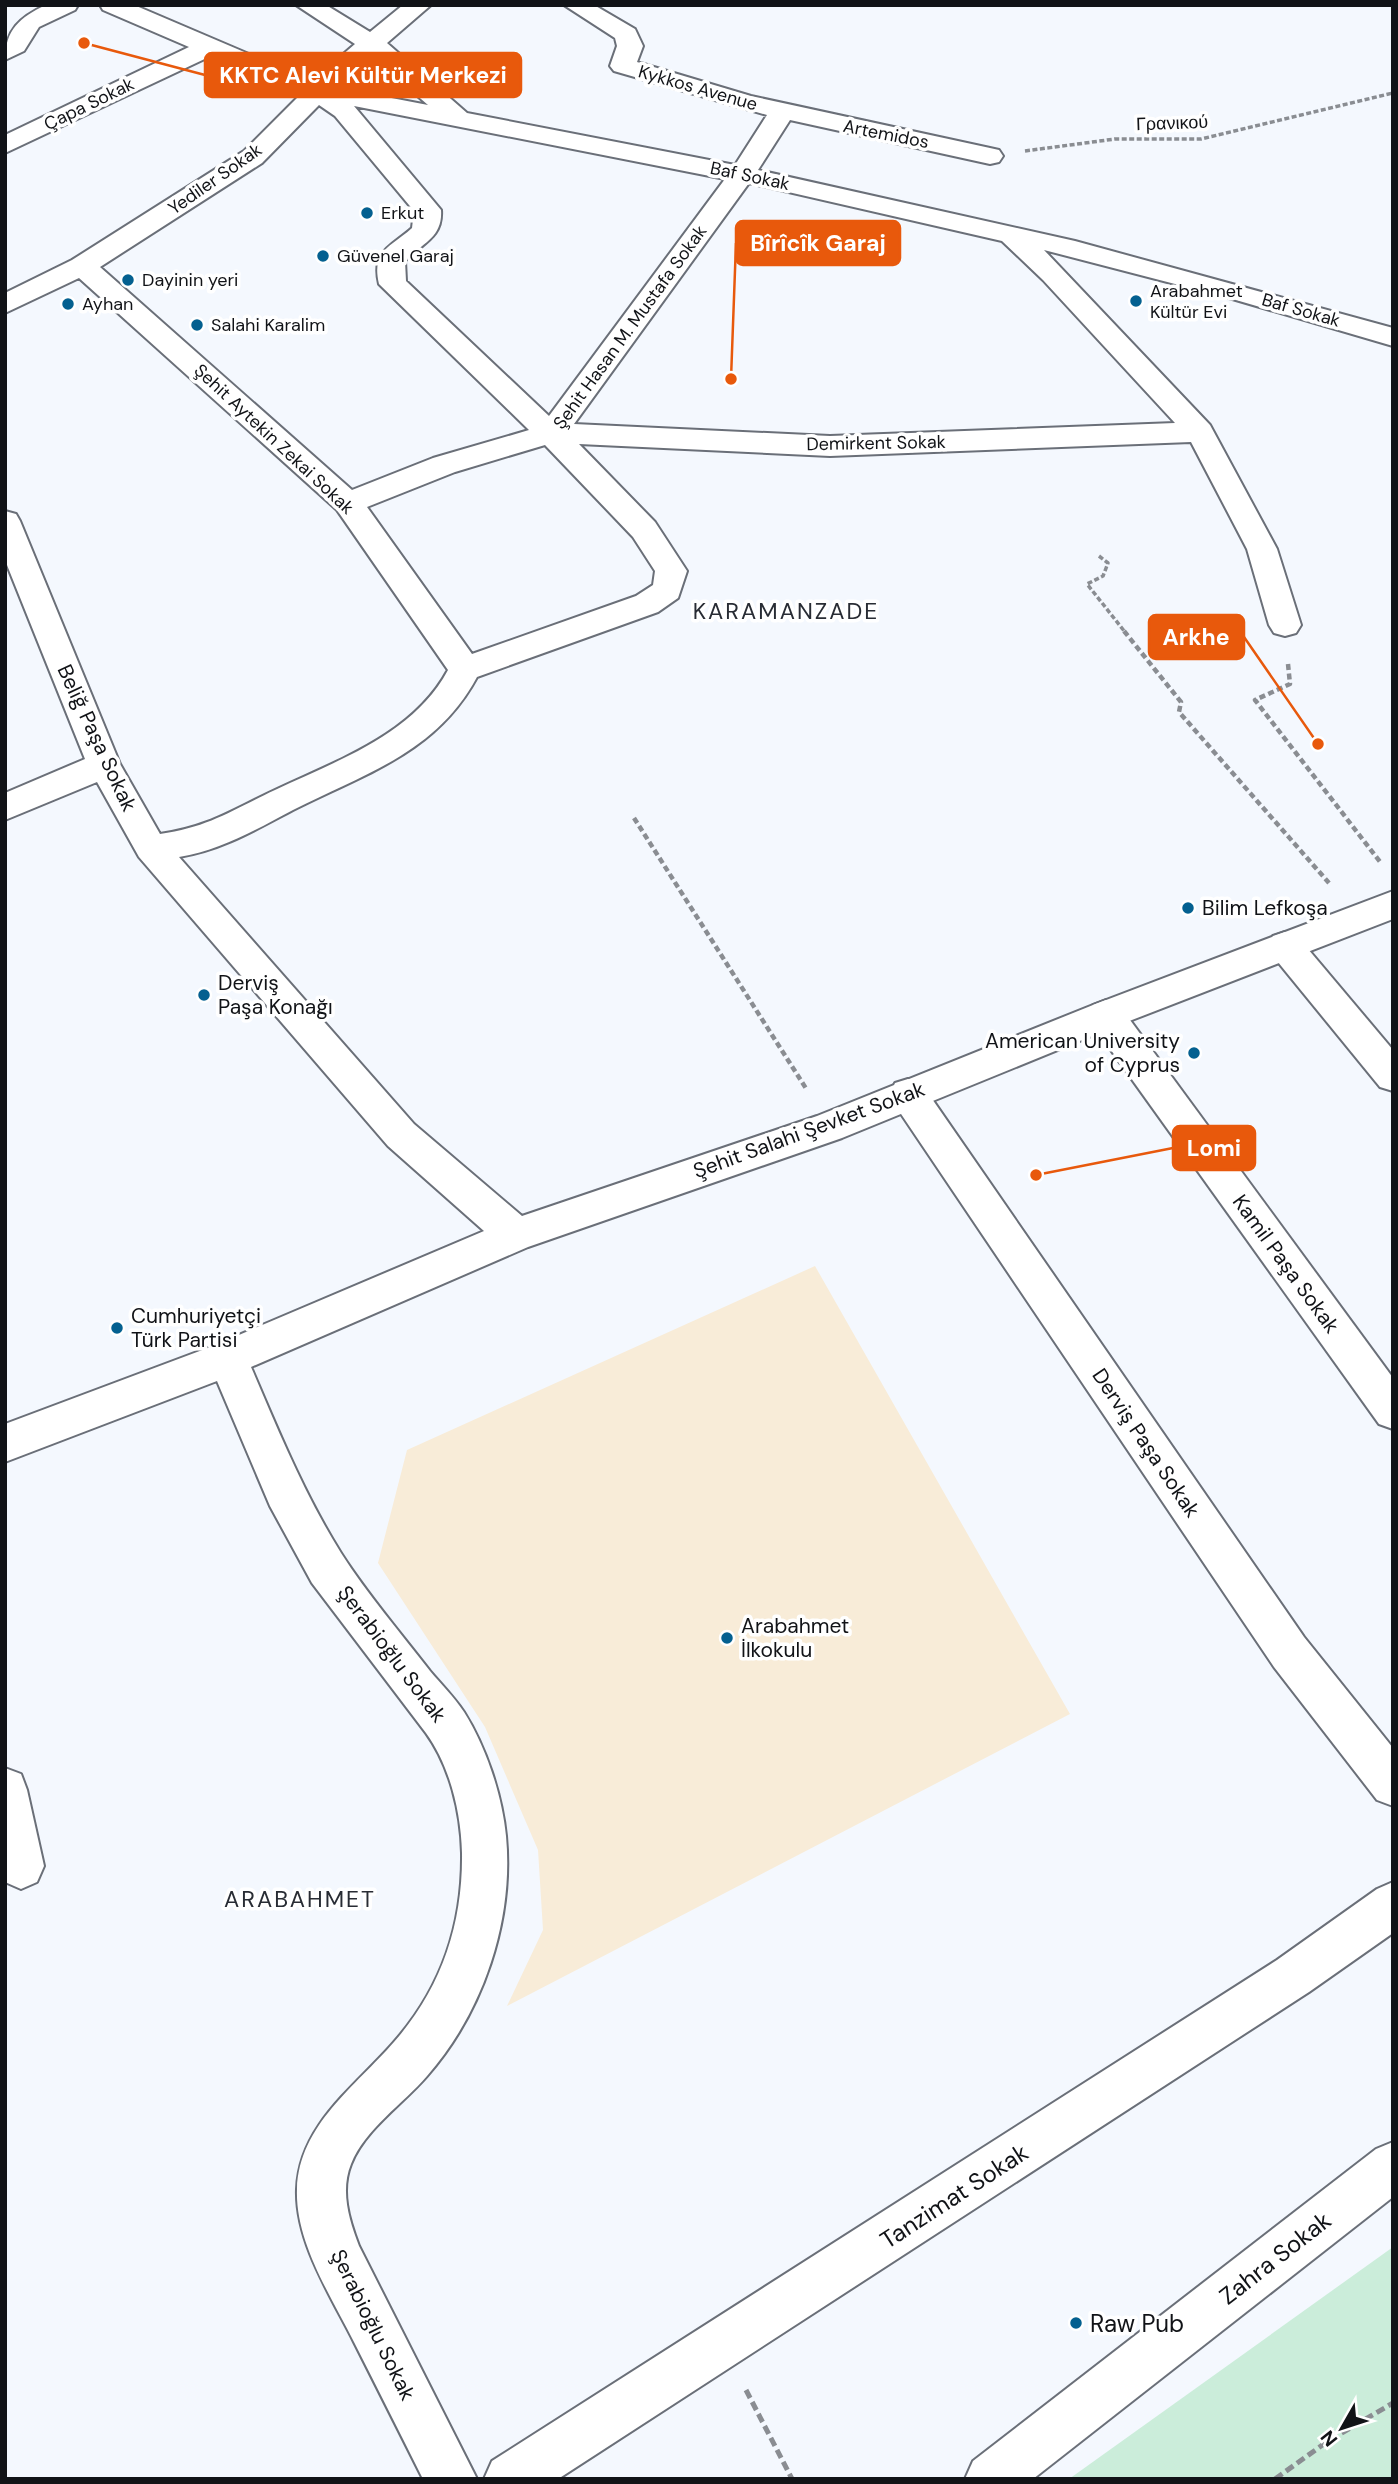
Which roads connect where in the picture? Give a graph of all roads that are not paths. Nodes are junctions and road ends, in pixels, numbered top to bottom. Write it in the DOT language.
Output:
graph roads {
  1 [pos="65,5"];
  2 [pos="112,5"];
  3 [pos="308,5"];
  4 [pos="576,5"];
  5 [pos="409,12"];
  6 [pos="371,43"];
  7 [pos="211,46"];
  8 [pos="5,52"];
  9 [pos="315,91"];
  10 [pos="782,112"];
  11 [pos="457,117"];
  12 [pos="5,145"];
  13 [pos="990,156"];
  14 [pos="742,174"];
  15 [pos="1011,236"];
  16 [pos="82,266"];
  17 [pos="5,304"];
  18 [pos="1393,337"];
  19 [pos="1200,432"];
  20 [pos="552,433"];
  21 [pos="348,503"];
  22 [pos="5,521"];
  23 [pos="1285,625"];
  24 [pos="465,669"];
  25 [pos="104,765"];
  26 [pos="5,807"];
  27 [pos="151,848"];
  28 [pos="1393,905"];
  29 [pos="1285,946"];
  30 [pos="1106,1015"];
  31 [pos="1393,1076"];
  32 [pos="908,1094"];
  33 [pos="516,1235"];
  34 [pos="227,1359"];
  35 [pos="1393,1411"];
  36 [pos="5,1443"];
  37 [pos="1393,1784"];
  38 [pos="5,1790"];
  39 [pos="21,1866"];
  40 [pos="1393,1905"];
  41 [pos="1393,2166"];
  42 [pos="451,2479"];
  43 [pos="510,2479"];
  44 [pos="991,2479"];
  1 -- 8 [label="street"];
  2 -- 7 [label="street, Baf Sokak"];
  3 -- 6 [label="street"];
  4 -- 10 [label="street, Kykkos Avenue"];
  5 -- 6 [label="street, Yediler Sokak"];
  6 -- 9 [label="street, Yediler Sokak"];
  6 -- 11 [label="street"];
  7 -- 9 [label="street, Baf Sokak"];
  7 -- 12 [label="street, Çapa Sokak"];
  9 -- 11 [label="street, Baf Sokak"];
  9 -- 16 [label="street, Yediler Sokak"];
  9 -- 20 [label="street"];
  10 -- 13 [label="street, Artemidos"];
  10 -- 14 [label="street, Şehit Hasan M. Mustafa Sokak"];
  11 -- 14 [label="street, Baf Sokak"];
  14 -- 15 [label="street, Baf Sokak"];
  14 -- 20 [label="street, Şehit Hasan M. Mustafa Sokak"];
  15 -- 18 [label="street, Baf Sokak"];
  15 -- 19 [label="street"];
  16 -- 17 [label="street, Yediler Sokak"];
  16 -- 21 [label="street, Şehit Aytekin Zekai Sokak"];
  19 -- 20 [label="street, Demirkent Sokak"];
  19 -- 23 [label="street"];
  20 -- 21 [label="street, Şehit Hasan M. Mustafa Sokak"];
  20 -- 24 [label="street"];
  21 -- 24 [label="street, Şehit Aytekin Zekai Sokak"];
  22 -- 25 [label="street, Beliğ Paşa Sokak"];
  24 -- 27 [label="street"];
  25 -- 26 [label="street"];
  25 -- 27 [label="street, Beliğ Paşa Sokak"];
  27 -- 33 [label="street, Beliğ Paşa Sokak"];
  28 -- 29 [label="street, Şehit Salahi Şevket Sokak"];
  29 -- 30 [label="street, Şehit Salahi Şevket Sokak"];
  29 -- 31 [label="street"];
  30 -- 32 [label="street, Şehit Salahi Şevket Sokak"];
  30 -- 35 [label="street, Kamil Paşa Sokak"];
  32 -- 33 [label="street, Şehit Salahi Şevket Sokak"];
  32 -- 37 [label="street, Derviş Paşa Sokak"];
  33 -- 34 [label="street, Şehit Salahi Şevket Sokak"];
  34 -- 36 [label="street, Şehit Salahi Şevket Sokak"];
  34 -- 42 [label="street, Şerabioğlu Sokak"];
  38 -- 39 [label="street"];
  40 -- 43 [label="street, Tanzimat Sokak"];
  41 -- 44 [label="street, Zahra Sokak"];
}
